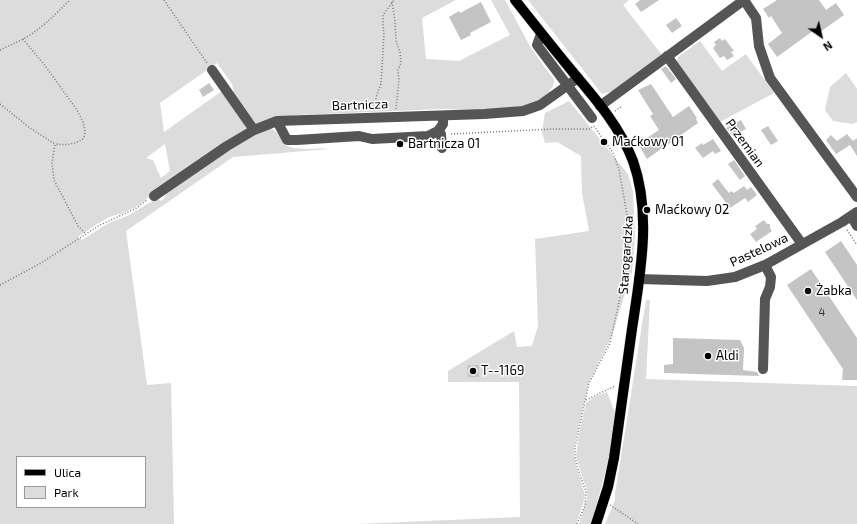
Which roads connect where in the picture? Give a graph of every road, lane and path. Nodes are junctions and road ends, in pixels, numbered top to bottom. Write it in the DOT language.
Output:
graph roads {
  1 [pos="70,0"];
  2 [pos="164,0"];
  3 [pos="515,0"];
  4 [pos="744,0"];
  5 [pos="393,1"];
  6 [pos="541,34"];
  7 [pos="23,39"];
  8 [pos="0,50"];
  9 [pos="667,56"];
  10 [pos="212,70"];
  11 [pos="578,78"];
  12 [pos="568,86"];
  13 [pos="0,104"];
  14 [pos="600,106"];
  15 [pos="621,107"];
  16 [pos="616,110"];
  17 [pos="444,116"];
  18 [pos="395,117"];
  19 [pos="358,118"];
  20 [pos="373,118"];
  21 [pos="592,118"];
  22 [pos="277,121"];
  23 [pos="254,130"];
  24 [pos="440,133"];
  25 [pos="359,136"];
  26 [pos="55,144"];
  27 [pos="442,148"];
  28 [pos="154,196"];
  29 [pos="857,197"];
  30 [pos="144,203"];
  31 [pos="854,214"];
  32 [pos="857,226"];
  33 [pos="847,230"];
  34 [pos="86,234"];
  35 [pos="802,244"];
  36 [pos="857,245"];
  37 [pos="765,265"];
  38 [pos="639,279"];
  39 [pos="0,285"];
  40 [pos="763,369"];
  41 [pos="625,381"];
  42 [pos="586,400"];
  43 [pos="604,501"];
  44 [pos="577,524"];
  45 [pos="596,524"];
  46 [pos="638,524"];
  1 -- 7 [label="path"];
  2 -- 10 [label="path"];
  3 -- 6 [label="main road, Starogardzka"];
  4 -- 9 [label="street"];
  4 -- 29 [label="street"];
  5 -- 18 [label="path"];
  5 -- 20 [label="path"];
  6 -- 11 [label="main road, Starogardzka"];
  6 -- 12 [label="street"];
  7 -- 8 [label="path"];
  7 -- 26 [label="path"];
  9 -- 14 [label="street"];
  9 -- 35 [label="street, Przemian"];
  10 -- 23 [label="street"];
  11 -- 12 [label="street, Bartnicza"];
  11 -- 14 [label="main road, Starogardzka"];
  12 -- 17 [label="street, Bartnicza"];
  12 -- 21 [label="street"];
  13 -- 26 [label="path"];
  14 -- 38 [label="main road, Starogardzka"];
  15 -- 16 [label="path"];
  17 -- 18 [label="street, Bartnicza"];
  17 -- 24 [label="street"];
  18 -- 20 [label="street, Bartnicza"];
  19 -- 20 [label="street, Bartnicza"];
  19 -- 22 [label="street, Bartnicza"];
  19 -- 25 [label="street"];
  22 -- 23 [label="street, Bartnicza"];
  22 -- 25 [label="street"];
  23 -- 28 [label="street, Bartnicza"];
  24 -- 25 [label="street"];
  24 -- 27 [label="street"];
  24 -- 42 [label="path"];
  26 -- 34 [label="path"];
  30 -- 34 [label="path"];
  31 -- 32 [label="street"];
  31 -- 35 [label="street, Pastelowa"];
  33 -- 36 [label="path"];
  34 -- 39 [label="path"];
  35 -- 37 [label="street, Pastelowa"];
  37 -- 38 [label="street, Pastelowa"];
  37 -- 40 [label="street"];
  38 -- 41 [label="main road, Starogardzka"];
  41 -- 42 [label="path"];
  41 -- 43 [label="main road, Starogardzka"];
  42 -- 44 [label="path"];
  43 -- 45 [label="main road, Starogardzka"];
  43 -- 46 [label="path"];
}
